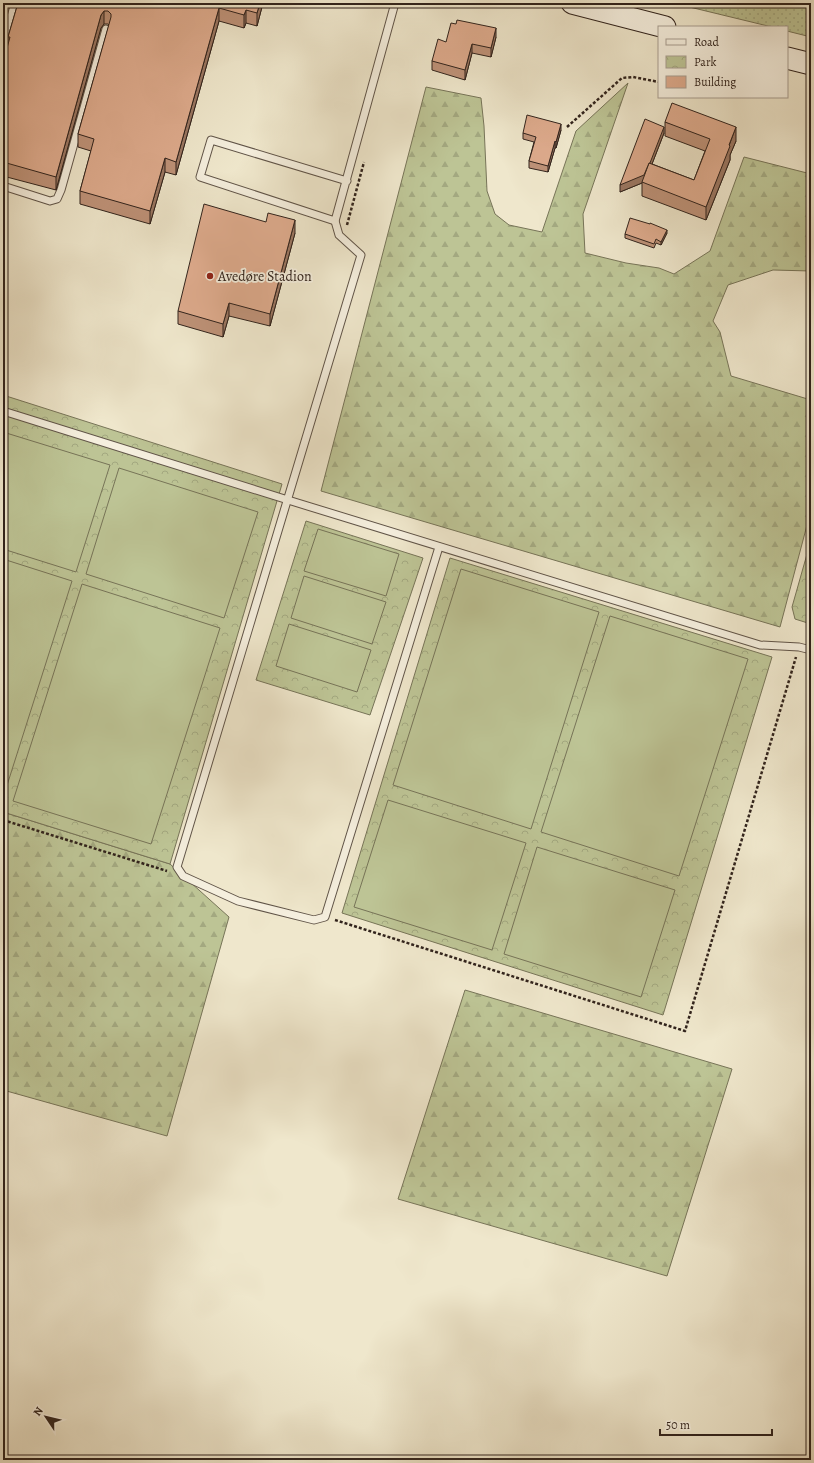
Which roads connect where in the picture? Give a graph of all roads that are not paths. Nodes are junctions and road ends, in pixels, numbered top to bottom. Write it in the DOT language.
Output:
graph roads {
  1 [pos="15,3"];
  2 [pos="395,3"];
  3 [pos="572,3"];
  4 [pos="661,26"];
  5 [pos="106,29"];
  6 [pos="3,44"];
  7 [pos="788,58"];
  8 [pos="811,64"];
  9 [pos="347,181"];
  10 [pos="3,186"];
  11 [pos="335,221"];
  12 [pos="3,411"];
  13 [pos="288,500"];
  14 [pos="440,546"];
  15 [pos="811,650"];
  1 -- 6 [label="lane"];
  2 -- 9 [label="lane"];
  3 -- 4 [label="street"];
  5 -- 10 [label="lane"];
  7 -- 8 [label="street"];
  9 -- 11 [label="lane"];
  9 -- 11 [label="lane"];
  11 -- 13 [label="lane"];
  12 -- 13 [label="lane"];
  13 -- 14 [label="lane"];
  13 -- 14 [label="lane"];
  14 -- 15 [label="lane"];
}
